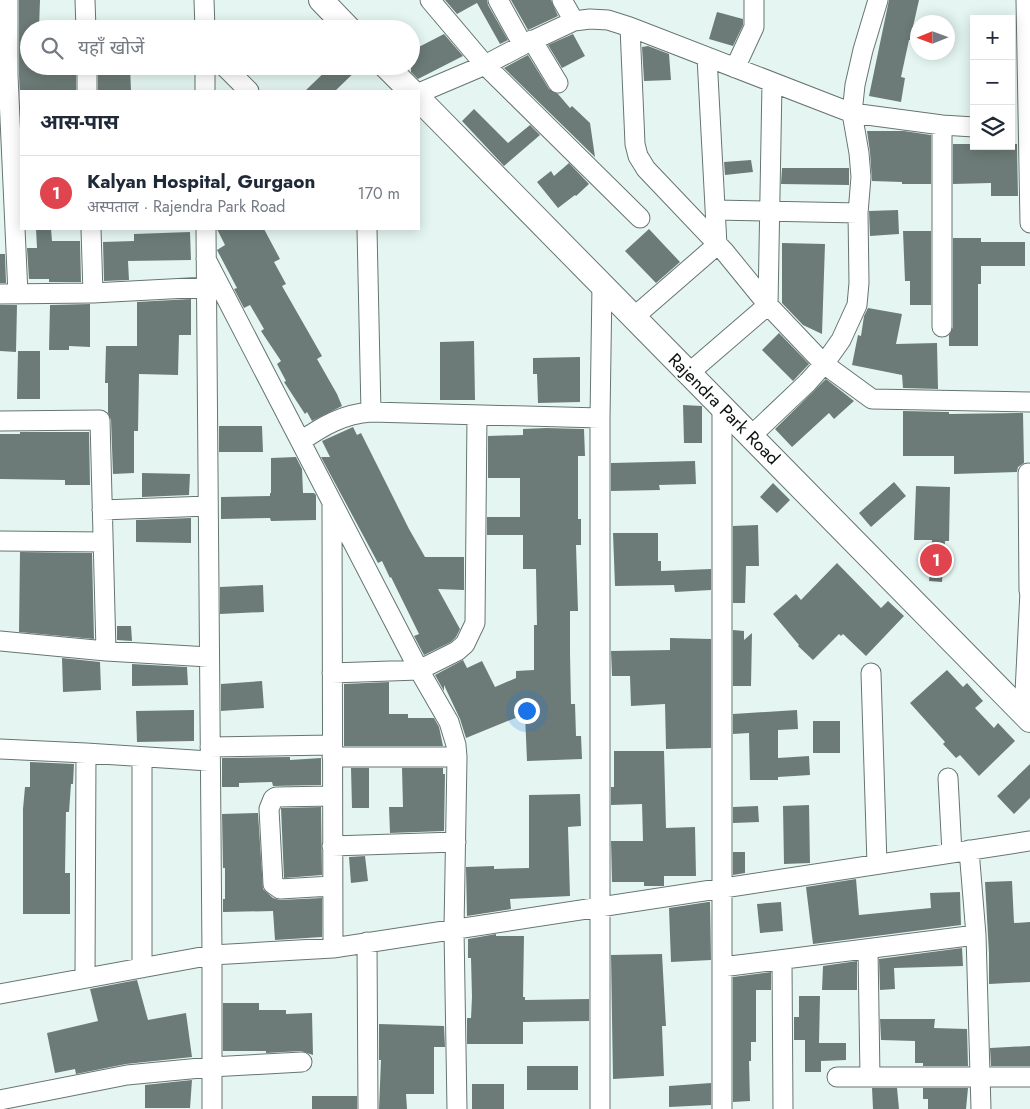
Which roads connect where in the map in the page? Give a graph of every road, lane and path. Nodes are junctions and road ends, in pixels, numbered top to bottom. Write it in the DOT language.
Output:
graph roads {
  1 [pos="8,0"];
  2 [pos="85,0"];
  3 [pos="204,0"];
  4 [pos="321,0"];
  5 [pos="430,0"];
  6 [pos="498,0"];
  7 [pos="562,0"];
  8 [pos="754,0"];
  9 [pos="878,0"];
  10 [pos="1026,0"];
  11 [pos="86,20"];
  12 [pos="205,20"];
  13 [pos="340,20"];
  14 [pos="574,21"];
  15 [pos="630,27"];
  16 [pos="528,43"];
  17 [pos="707,57"];
  18 [pos="485,65"];
  19 [pos="735,68"];
  20 [pos="87,75"];
  21 [pos="205,75"];
  22 [pos="233,75"];
  23 [pos="395,75"];
  24 [pos="558,83"];
  25 [pos="772,83"];
  26 [pos="87,90"];
  27 [pos="205,90"];
  28 [pos="248,90"];
  29 [pos="410,90"];
  30 [pos="420,93"];
  31 [pos="420,100"];
  32 [pos="852,113"];
  33 [pos="942,125"];
  34 [pos="970,127"];
  35 [pos="1023,127"];
  36 [pos="716,210"];
  37 [pos="769,212"];
  38 [pos="858,213"];
  39 [pos="640,218"];
  40 [pos="1030,223"];
  41 [pos="91,230"];
  42 [pos="206,230"];
  43 [pos="367,230"];
  44 [pos="716,245"];
  45 [pos="206,259"];
  46 [pos="602,285"];
  47 [pos="207,287"];
  48 [pos="93,293"];
  49 [pos="9,294"];
  50 [pos="768,305"];
  51 [pos="634,317"];
  52 [pos="942,326"];
  53 [pos="824,364"];
  54 [pos="689,373"];
  55 [pos="1030,402"];
  56 [pos="722,407"];
  57 [pos="371,412"];
  58 [pos="477,415"];
  59 [pos="600,418"];
  60 [pos="0,422"];
  61 [pos="751,436"];
  62 [pos="300,441"];
  63 [pos="1028,473"];
  64 [pos="332,502"];
  65 [pos="208,506"];
  66 [pos="102,510"];
  67 [pos="0,541"];
  68 [pos="103,542"];
  69 [pos="1030,591"];
  70 [pos="0,641"];
  71 [pos="106,651"];
  72 [pos="209,657"];
  73 [pos="419,670"];
  74 [pos="332,673"];
  75 [pos="872,673"];
  76 [pos="1027,717"];
  77 [pos="0,749"];
  78 [pos="332,751"];
  79 [pos="86,753"];
  80 [pos="210,754"];
  81 [pos="142,757"];
  82 [pos="457,757"];
  83 [pos="948,778"];
  84 [pos="332,796"];
  85 [pos="1030,841"];
  86 [pos="456,842"];
  87 [pos="332,846"];
  88 [pos="960,852"];
  89 [pos="876,864"];
  90 [pos="332,886"];
  91 [pos="722,888"];
  92 [pos="599,907"];
  93 [pos="454,929"];
  94 [pos="976,935"];
  95 [pos="367,942"];
  96 [pos="332,948"];
  97 [pos="868,949"];
  98 [pos="212,955"];
  99 [pos="782,961"];
  100 [pos="722,967"];
  101 [pos="142,968"];
  102 [pos="85,978"];
  103 [pos="0,994"];
  104 [pos="302,1062"];
  105 [pos="212,1067"];
  106 [pos="981,1076"];
  107 [pos="837,1077"];
  108 [pos="870,1077"];
  109 [pos="1030,1077"];
  110 [pos="0,1100"];
  111 [pos="212,1109"];
  112 [pos="368,1109"];
  113 [pos="457,1109"];
  114 [pos="600,1109"];
  115 [pos="722,1109"];
  116 [pos="783,1109"];
  117 [pos="981,1109"];
  1 -- 49 [label="street"];
  2 -- 11 [label="street"];
  3 -- 12 [label="street"];
  4 -- 13 [label="street"];
  5 -- 18 [label="street"];
  6 -- 16 [label="street"];
  7 -- 14 [label="street"];
  8 -- 19 [label="street"];
  9 -- 32 [label="street"];
  10 -- 35 [label="street"];
  14 -- 15 [label="street"];
  14 -- 16 [label="street"];
  15 -- 17 [label="street"];
  15 -- 44 [label="street"];
  16 -- 18 [label="street"];
  16 -- 24 [label="street"];
  17 -- 19 [label="street"];
  17 -- 36 [label="street"];
  18 -- 30 [label="street"];
  18 -- 39 [label="street"];
  19 -- 25 [label="street"];
  20 -- 26 [label="street"];
  21 -- 27 [label="street"];
  22 -- 28 [label="street"];
  23 -- 29 [label="street"];
  25 -- 32 [label="street"];
  25 -- 37 [label="street"];
  31 -- 46 [label="street, Rajendra Park Road"];
  32 -- 33 [label="street"];
  32 -- 38 [label="street"];
  33 -- 34 [label="street"];
  33 -- 52 [label="street"];
  35 -- 40 [label="street"];
  36 -- 37 [label="street"];
  36 -- 44 [label="street"];
  37 -- 38 [label="street"];
  37 -- 50 [label="street"];
  38 -- 53 [label="street"];
  41 -- 48 [label="street"];
  42 -- 45 [label="street"];
  43 -- 57 [label="street"];
  44 -- 50 [label="street"];
  44 -- 51 [label="street"];
  45 -- 47 [label="street"];
  45 -- 62 [label="street"];
  46 -- 51 [label="street, Rajendra Park Road"];
  46 -- 59 [label="street"];
  47 -- 48 [label="street"];
  47 -- 65 [label="street"];
  48 -- 49 [label="street"];
  50 -- 53 [label="street"];
  50 -- 54 [label="street"];
  51 -- 54 [label="street, Rajendra Park Road"];
  53 -- 55 [label="street"];
  53 -- 61 [label="street"];
  54 -- 56 [label="street, Rajendra Park Road"];
  56 -- 61 [label="street, Rajendra Park Road"];
  56 -- 91 [label="street"];
  57 -- 58 [label="street"];
  57 -- 62 [label="street"];
  58 -- 59 [label="street"];
  58 -- 73 [label="street"];
  59 -- 92 [label="street"];
  60 -- 66 [label="street"];
  61 -- 76 [label="street, Rajendra Park Road"];
  62 -- 64 [label="street"];
  63 -- 69 [label="street"];
  64 -- 73 [label="street"];
  64 -- 74 [label="street"];
  65 -- 66 [label="street"];
  65 -- 72 [label="street"];
  66 -- 68 [label="street"];
  67 -- 68 [label="street"];
  68 -- 71 [label="street"];
  69 -- 76 [label="street"];
  70 -- 71 [label="street"];
  71 -- 72 [label="street"];
  72 -- 80 [label="street"];
  73 -- 74 [label="street"];
  73 -- 82 [label="street"];
  74 -- 78 [label="street"];
  75 -- 89 [label="street"];
  77 -- 79 [label="street"];
  78 -- 80 [label="street"];
  78 -- 82 [label="street"];
  78 -- 84 [label="street"];
  79 -- 81 [label="street"];
  79 -- 102 [label="street"];
  80 -- 81 [label="street"];
  80 -- 98 [label="street"];
  81 -- 101 [label="street"];
  82 -- 86 [label="street"];
  83 -- 88 [label="street"];
  84 -- 87 [label="street"];
  84 -- 90 [label="street"];
  85 -- 88 [label="street"];
  86 -- 87 [label="street"];
  86 -- 93 [label="street"];
  87 -- 90 [label="street"];
  88 -- 89 [label="street"];
  88 -- 94 [label="street"];
  89 -- 91 [label="street"];
  90 -- 96 [label="street"];
  91 -- 92 [label="street"];
  91 -- 100 [label="street"];
  92 -- 93 [label="street"];
  92 -- 114 [label="street"];
  93 -- 95 [label="street"];
  93 -- 113 [label="street"];
  94 -- 97 [label="street"];
  94 -- 106 [label="street"];
  95 -- 96 [label="street"];
  95 -- 112 [label="street"];
  96 -- 98 [label="street"];
  97 -- 99 [label="street"];
  97 -- 108 [label="street"];
  98 -- 101 [label="street"];
  98 -- 105 [label="street"];
  99 -- 100 [label="street"];
  99 -- 116 [label="street"];
  100 -- 115 [label="street"];
  101 -- 102 [label="street"];
  102 -- 103 [label="street"];
  104 -- 105 [label="street"];
  105 -- 110 [label="street"];
  105 -- 111 [label="street"];
  106 -- 108 [label="street"];
  106 -- 109 [label="street"];
  106 -- 117 [label="street"];
  107 -- 108 [label="street"];
}
